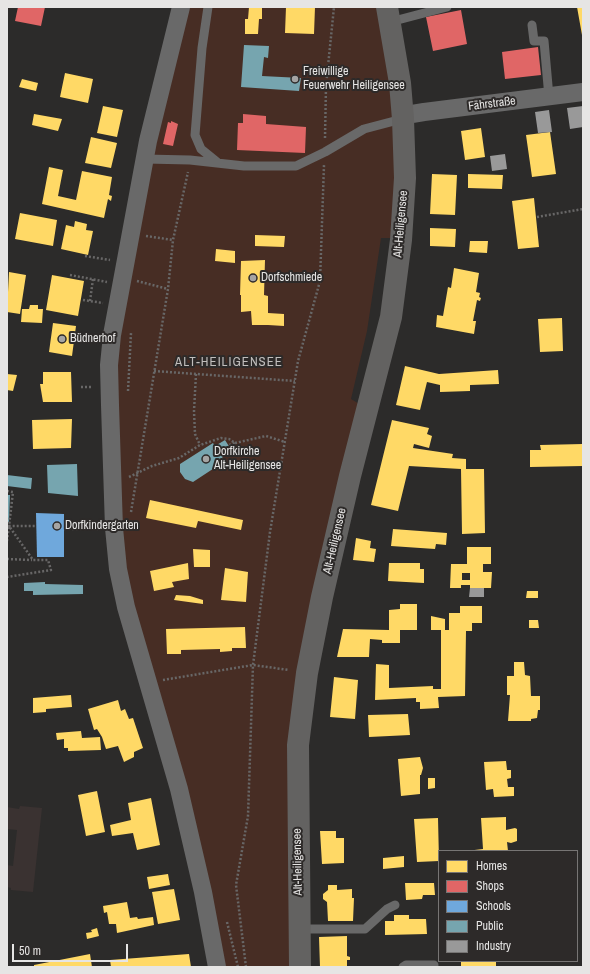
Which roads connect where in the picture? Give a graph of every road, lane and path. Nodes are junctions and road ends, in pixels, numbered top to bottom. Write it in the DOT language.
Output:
graph roads {
  1 [pos="181,7"];
  2 [pos="208,7"];
  3 [pos="334,7"];
  4 [pos="447,7"];
  5 [pos="388,14"];
  6 [pos="532,25"];
  7 [pos="583,92"];
  8 [pos="549,97"];
  9 [pos="403,119"];
  10 [pos="325,152"];
  11 [pos="145,159"];
  12 [pos="190,160"];
  13 [pos="217,162"];
  14 [pos="583,209"];
  15 [pos="537,217"];
  16 [pos="173,240"];
  17 [pos="143,243"];
  18 [pos="85,256"];
  19 [pos="110,260"];
  20 [pos="70,275"];
  21 [pos="93,279"];
  22 [pos="114,279"];
  23 [pos="168,289"];
  24 [pos="83,300"];
  25 [pos="90,301"];
  26 [pos="101,302"];
  27 [pos="131,327"];
  28 [pos="154,371"];
  29 [pos="196,374"];
  30 [pos="295,381"];
  31 [pos="91,387"];
  32 [pos="81,388"];
  33 [pos="128,394"];
  34 [pos="285,442"];
  35 [pos="235,443"];
  36 [pos="200,445"];
  37 [pos="229,446"];
  38 [pos="128,469"];
  39 [pos="137,474"];
  40 [pos="7,491"];
  41 [pos="8,526"];
  42 [pos="36,526"];
  43 [pos="114,528"];
  44 [pos="64,529"];
  45 [pos="7,541"];
  46 [pos="7,559"];
  47 [pos="33,560"];
  48 [pos="7,577"];
  49 [pos="254,665"];
  50 [pos="307,673"];
  51 [pos="147,684"];
  52 [pos="395,905"];
  53 [pos="299,929"];
  54 [pos="434,965"];
  55 [pos="217,967"];
  56 [pos="246,967"];
  57 [pos="300,967"];
  58 [pos="403,967"];
  1 -- 11 [label="street"];
  2 -- 13 [label="lane"];
  3 -- 10 [label="path"];
  4 -- 5 [label="lane"];
  5 -- 9 [label="main road, Alt-Heiligensee"];
  6 -- 8 [label="lane"];
  7 -- 8 [label="street, Fährstraße"];
  8 -- 9 [label="street, Fährstraße"];
  9 -- 10 [label="lane"];
  9 -- 50 [label="main road, Alt-Heiligensee"];
  10 -- 13 [label="lane"];
  10 -- 30 [label="path"];
  11 -- 12 [label="lane"];
  11 -- 22 [label="street"];
  12 -- 13 [label="lane"];
  12 -- 16 [label="path"];
  14 -- 15 [label="path"];
  16 -- 17 [label="path"];
  16 -- 23 [label="path"];
  18 -- 19 [label="path"];
  20 -- 21 [label="path"];
  21 -- 22 [label="path"];
  21 -- 25 [label="path"];
  22 -- 23 [label="path"];
  22 -- 43 [label="street"];
  23 -- 28 [label="path"];
  24 -- 25 [label="path"];
  25 -- 26 [label="path"];
  27 -- 33 [label="path"];
  28 -- 29 [label="path"];
  28 -- 39 [label="path"];
  29 -- 30 [label="path"];
  29 -- 36 [label="path"];
  30 -- 34 [label="path"];
  31 -- 32 [label="path"];
  34 -- 35 [label="path"];
  34 -- 49 [label="path"];
  35 -- 36 [label="path"];
  35 -- 37 [label="path"];
  36 -- 39 [label="path"];
  38 -- 39 [label="path"];
  39 -- 43 [label="path"];
  40 -- 41 [label="path"];
  41 -- 42 [label="path"];
  41 -- 45 [label="path"];
  41 -- 47 [label="path"];
  43 -- 44 [label="path"];
  43 -- 51 [label="street"];
  46 -- 47 [label="path"];
  47 -- 48 [label="path"];
  49 -- 50 [label="path"];
  49 -- 51 [label="path"];
  49 -- 56 [label="path"];
  50 -- 53 [label="main road, Alt-Heiligensee"];
  51 -- 55 [label="street"];
  52 -- 53 [label="lane"];
  53 -- 57 [label="main road, Alt-Heiligensee"];
  54 -- 58 [label="lane"];
}
